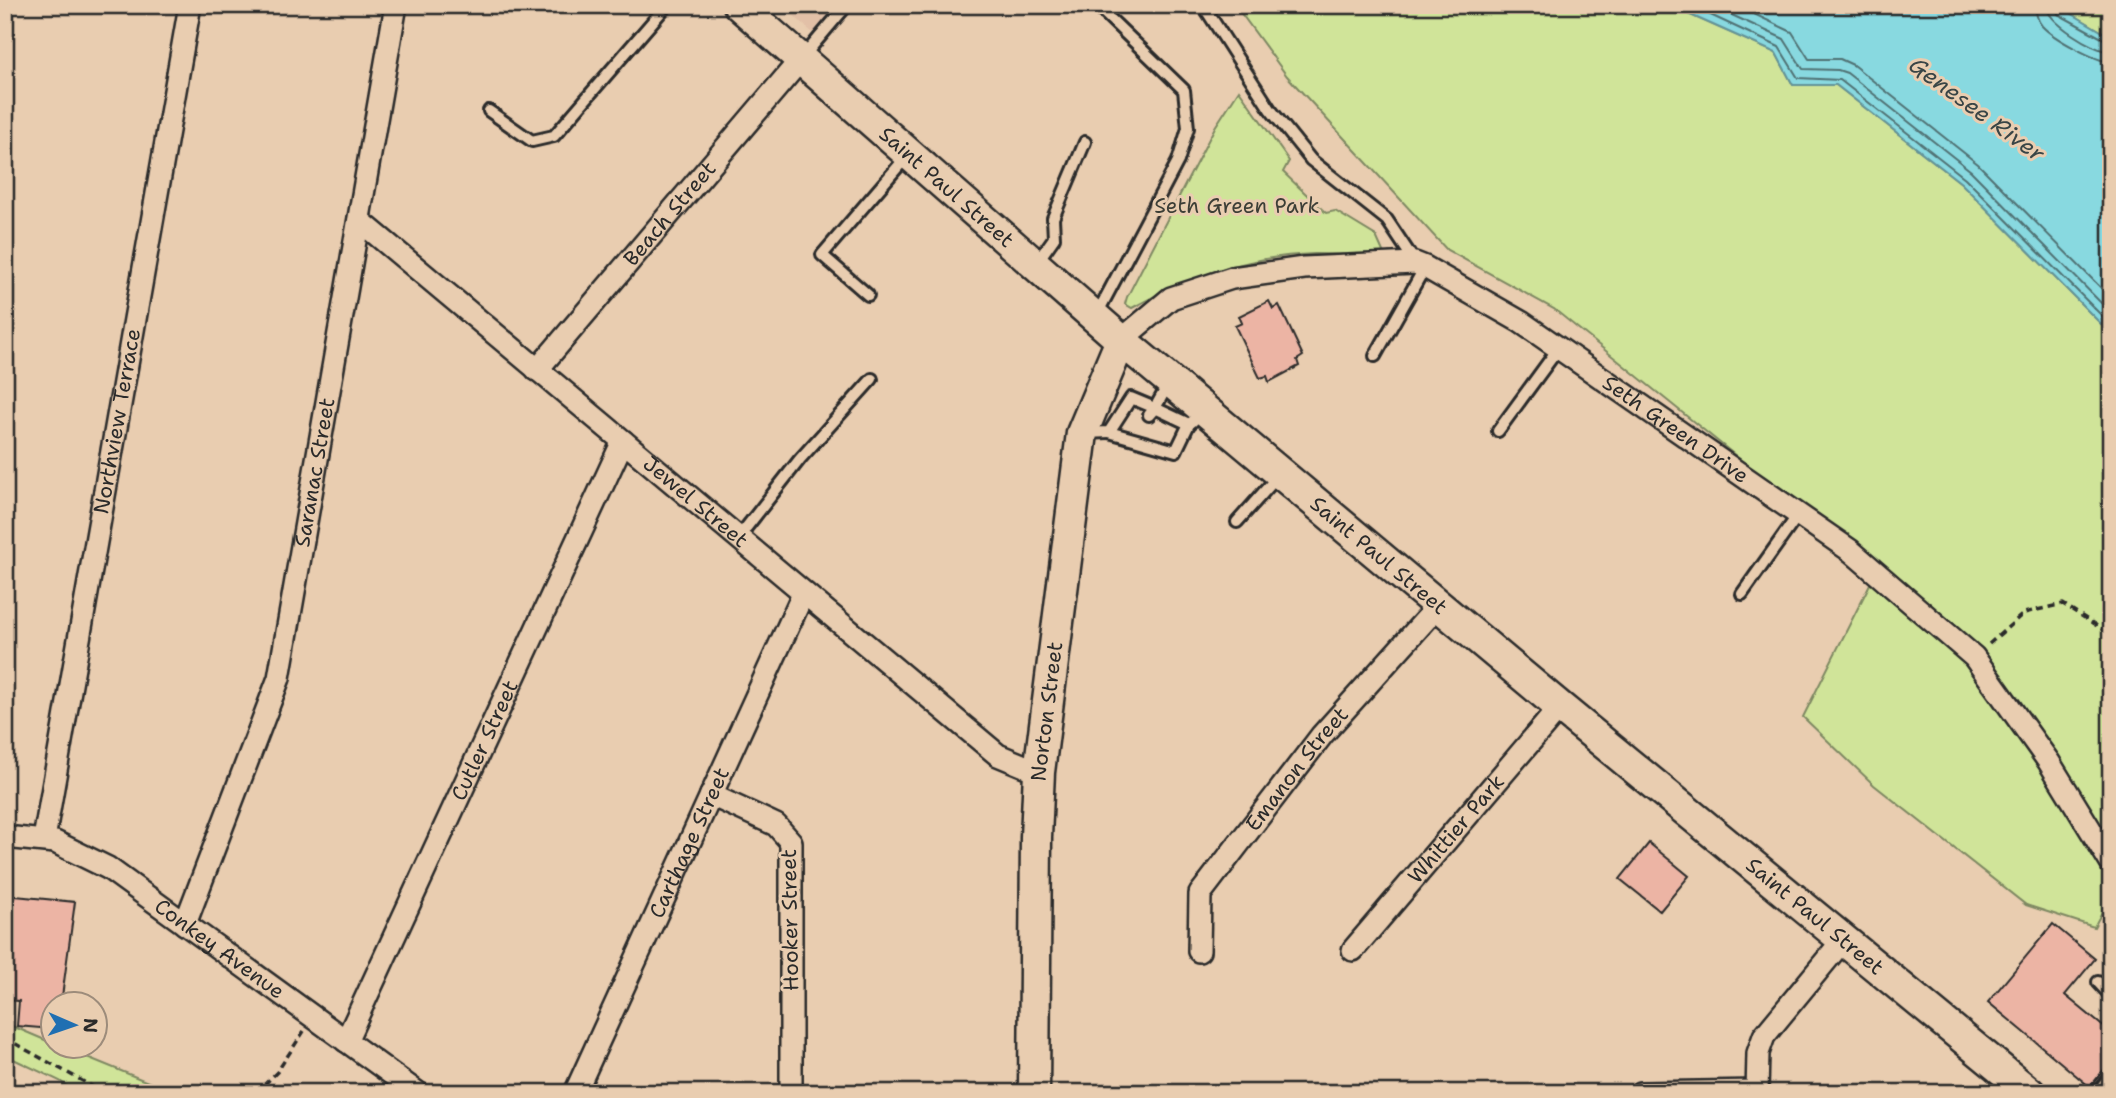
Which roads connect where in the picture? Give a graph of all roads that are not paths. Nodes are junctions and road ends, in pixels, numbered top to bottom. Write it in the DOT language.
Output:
graph roads {
  1 [pos="190,5"];
  2 [pos="396,5"];
  3 [pos="667,5"];
  4 [pos="739,5"];
  5 [pos="847,5"];
  6 [pos="1096,5"];
  7 [pos="1203,5"];
  8 [pos="802,58"];
  9 [pos="489,111"];
  10 [pos="1085,142"];
  11 [pos="909,153"];
  12 [pos="359,220"];
  13 [pos="1035,264"];
  14 [pos="1420,265"];
  15 [pos="868,295"];
  16 [pos="1096,317"];
  17 [pos="1121,340"];
  18 [pos="1558,349"];
  19 [pos="1375,356"];
  20 [pos="537,370"];
  21 [pos="872,379"];
  22 [pos="1171,381"];
  23 [pos="1152,411"];
  24 [pos="1188,419"];
  25 [pos="1498,431"];
  26 [pos="1096,432"];
  27 [pos="623,441"];
  28 [pos="1281,473"];
  29 [pos="1798,515"];
  30 [pos="1237,522"];
  31 [pos="738,538"];
  32 [pos="803,594"];
  33 [pos="1742,594"];
  34 [pos="1438,606"];
  35 [pos="1560,707"];
  36 [pos="1039,772"];
  37 [pos="711,795"];
  38 [pos="5,837"];
  39 [pos="44,839"];
  40 [pos="2111,863"];
  41 [pos="185,924"];
  42 [pos="1843,940"];
  43 [pos="1353,950"];
  44 [pos="1199,951"];
  45 [pos="2098,982"];
  46 [pos="2111,996"];
  47 [pos="346,1041"];
  48 [pos="2111,1075"];
  49 [pos="1757,1092"];
  50 [pos="418,1093"];
  51 [pos="575,1093"];
  52 [pos="791,1093"];
  53 [pos="1034,1093"];
  54 [pos="1640,1093"];
  55 [pos="2030,1093"];
  56 [pos="2096,1093"];
  1 -- 39 [label="street, Northview Terrace"];
  2 -- 12 [label="street, Saranac Street"];
  3 -- 9 [label="lane"];
  4 -- 8 [label="main road, Saint Paul Street"];
  5 -- 8 [label="lane"];
  6 -- 16 [label="lane"];
  7 -- 14 [label="lane"];
  8 -- 11 [label="main road, Saint Paul Street"];
  8 -- 20 [label="street, Beach Street"];
  10 -- 13 [label="lane"];
  11 -- 13 [label="main road, Saint Paul Street"];
  11 -- 15 [label="lane"];
  12 -- 20 [label="street, Jewel Street"];
  12 -- 41 [label="street, Saranac Street"];
  13 -- 16 [label="main road, Saint Paul Street"];
  14 -- 17 [label="street"];
  14 -- 18 [label="street, Seth Green Drive"];
  14 -- 19 [label="lane"];
  16 -- 17 [label="main road, Saint Paul Street"];
  17 -- 22 [label="main road, Saint Paul Street"];
  17 -- 26 [label="main road, Norton Street"];
  18 -- 25 [label="lane"];
  18 -- 29 [label="street, Seth Green Drive"];
  20 -- 27 [label="street, Jewel Street"];
  21 -- 31 [label="lane"];
  22 -- 23 [label="lane"];
  22 -- 24 [label="main road, Saint Paul Street"];
  23 -- 24 [label="lane"];
  23 -- 26 [label="lane"];
  24 -- 26 [label="lane"];
  24 -- 28 [label="main road, Saint Paul Street"];
  26 -- 36 [label="main road, Norton Street"];
  27 -- 31 [label="street, Jewel Street"];
  27 -- 47 [label="street, Cutler Street"];
  28 -- 30 [label="lane"];
  28 -- 34 [label="main road, Saint Paul Street"];
  29 -- 33 [label="lane"];
  29 -- 40 [label="street, Seth Green Drive"];
  31 -- 32 [label="street, Jewel Street"];
  32 -- 36 [label="street, Jewel Street"];
  32 -- 37 [label="street, Carthage Street"];
  34 -- 35 [label="main road, Saint Paul Street"];
  34 -- 44 [label="street, Emanon Street"];
  35 -- 42 [label="main road, Saint Paul Street"];
  35 -- 43 [label="street, Whittier Park"];
  36 -- 53 [label="main road, Norton Street"];
  37 -- 51 [label="street, Carthage Street"];
  37 -- 52 [label="street, Hooker Street"];
  38 -- 39 [label="street, Conkey Avenue"];
  39 -- 41 [label="street, Conkey Avenue"];
  41 -- 47 [label="street, Conkey Avenue"];
  42 -- 49 [label="street"];
  42 -- 55 [label="main road, Saint Paul Street"];
  45 -- 46 [label="lane"];
  47 -- 50 [label="street, Conkey Avenue"];
  48 -- 56 [label="lane"];
  49 -- 54 [label="street"];
}
